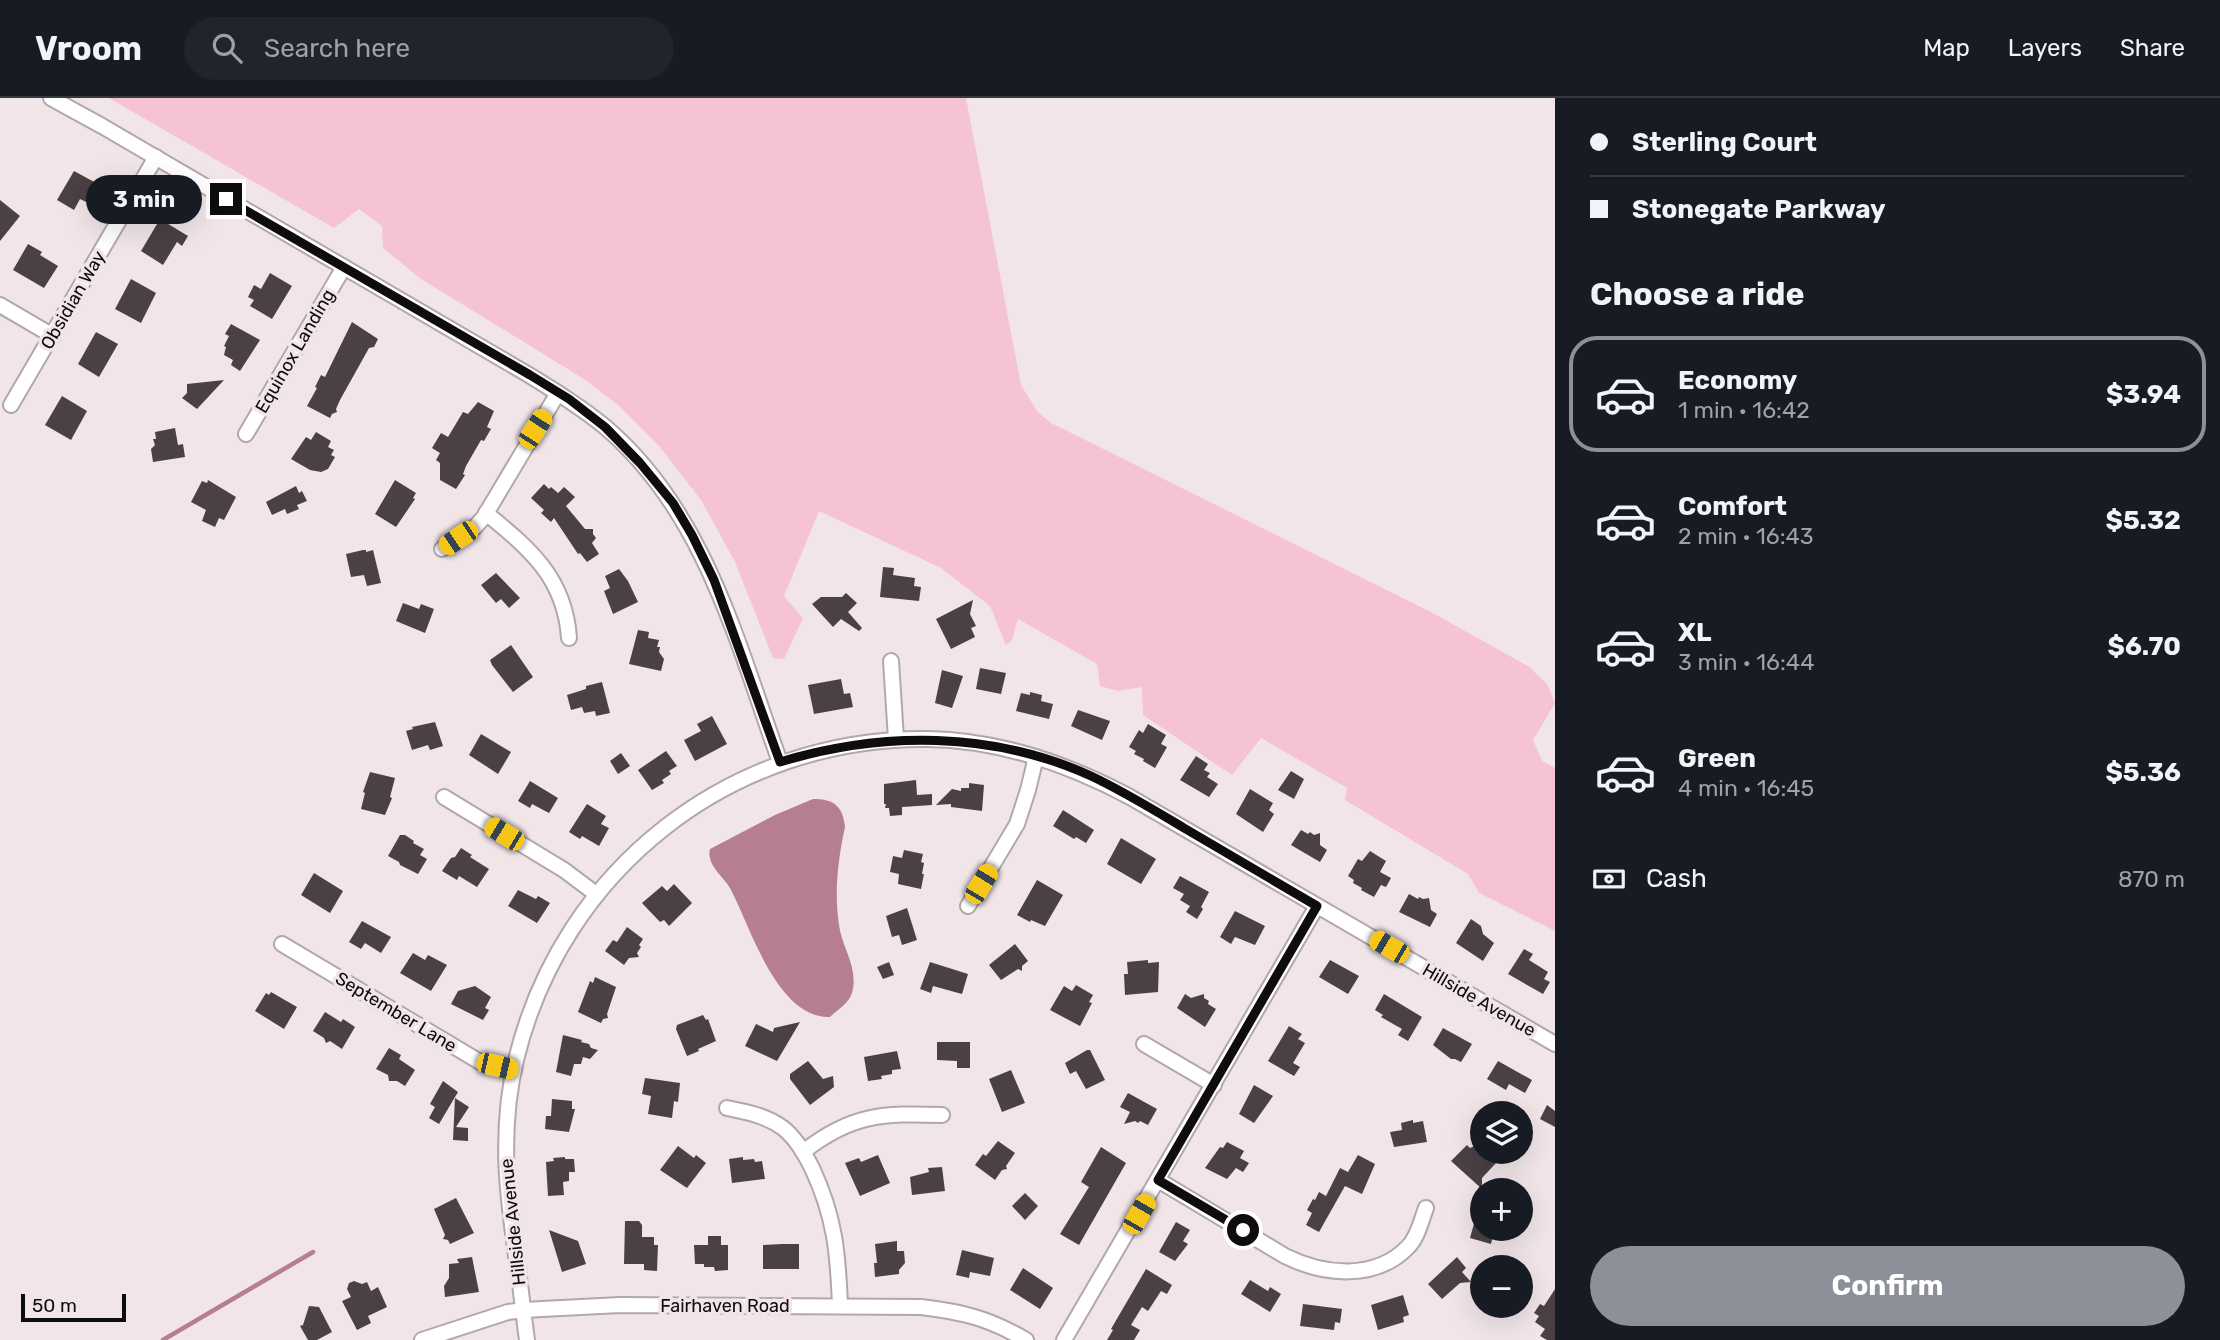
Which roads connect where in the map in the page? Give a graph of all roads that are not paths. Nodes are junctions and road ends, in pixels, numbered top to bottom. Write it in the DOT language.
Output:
graph roads {
  1 [pos="51,98"];
  2 [pos="156,157"];
  3 [pos="344,267"];
  4 [pos="0,305"];
  5 [pos="53,336"];
  6 [pos="558,393"];
  7 [pos="11,405"];
  8 [pos="246,434"];
  9 [pos="486,513"];
  10 [pos="442,549"];
  11 [pos="569,638"];
  12 [pos="891,661"];
  13 [pos="896,739"];
  14 [pos="1036,757"];
  15 [pos="780,762"];
  16 [pos="444,797"];
  17 [pos="596,894"];
  18 [pos="968,906"];
  19 [pos="1317,906"];
  20 [pos="282,944"];
  21 [pos="1144,1044"];
  22 [pos="1555,1044"];
  23 [pos="514,1070"];
  24 [pos="1213,1085"];
  25 [pos="727,1108"];
  26 [pos="942,1115"];
  27 [pos="803,1152"];
  28 [pos="1158,1180"];
  29 [pos="1426,1208"];
  30 [pos="840,1306"];
  31 [pos="523,1310"];
  32 [pos="422,1340"];
  33 [pos="527,1340"];
  34 [pos="1026,1340"];
  35 [pos="1064,1340"];
  1 -- 2 [label="street"];
  2 -- 3 [label="street"];
  2 -- 5 [label="street, Obsidian Way"];
  3 -- 6 [label="street"];
  3 -- 8 [label="street, Equinox Landing"];
  4 -- 5 [label="street"];
  5 -- 7 [label="street, Obsidian Way"];
  6 -- 9 [label="street"];
  6 -- 15 [label="street"];
  9 -- 10 [label="street"];
  9 -- 11 [label="street"];
  12 -- 13 [label="street"];
  13 -- 14 [label="street, Hillside Avenue"];
  13 -- 15 [label="street, Hillside Avenue"];
  14 -- 18 [label="street"];
  14 -- 19 [label="street, Hillside Avenue"];
  15 -- 17 [label="street, Hillside Avenue"];
  16 -- 17 [label="street"];
  17 -- 23 [label="street, Hillside Avenue"];
  19 -- 22 [label="street, Hillside Avenue"];
  19 -- 24 [label="street"];
  20 -- 23 [label="street, September Lane"];
  21 -- 24 [label="street"];
  23 -- 31 [label="street, Hillside Avenue"];
  24 -- 28 [label="street"];
  25 -- 27 [label="street"];
  26 -- 27 [label="street"];
  27 -- 30 [label="street"];
  28 -- 29 [label="street"];
  28 -- 35 [label="street"];
  30 -- 31 [label="street, Fairhaven Road"];
  30 -- 34 [label="street, Fairhaven Road"];
  31 -- 32 [label="street, Fairhaven Road"];
  31 -- 33 [label="street, Hillside Avenue"];
}
